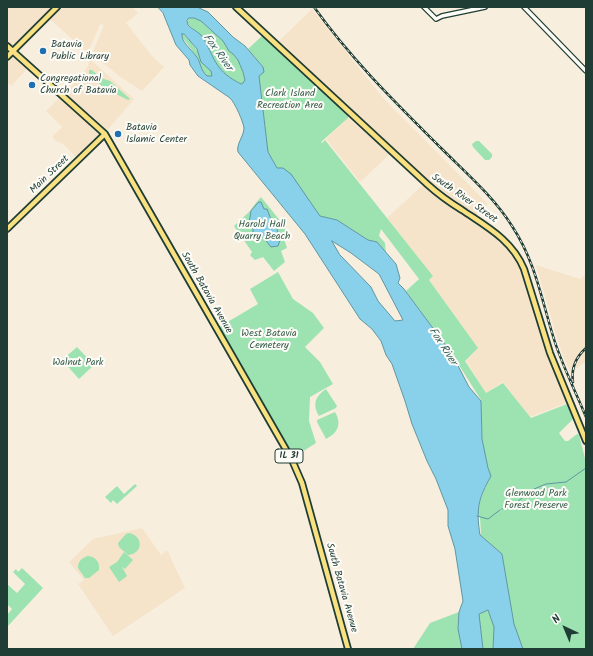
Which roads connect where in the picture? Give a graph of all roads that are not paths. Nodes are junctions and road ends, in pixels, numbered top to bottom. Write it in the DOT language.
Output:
graph roads {
  1 [pos="57,7"];
  2 [pos="236,7"];
  3 [pos="424,7"];
  4 [pos="485,7"];
  5 [pos="524,7"];
  6 [pos="7,46"];
  7 [pos="13,51"];
  8 [pos="7,57"];
  9 [pos="586,71"];
  10 [pos="105,134"];
  11 [pos="7,229"];
  12 [pos="586,441"];
  13 [pos="348,649"];
  1 -- 7 [label="main road"];
  2 -- 12 [label="main road, South River Street"];
  3 -- 4 [label="street"];
  5 -- 9 [label="street"];
  6 -- 7 [label="main road, IL 31"];
  7 -- 8 [label="main road"];
  7 -- 10 [label="main road, South Batavia Avenue / IL 31"];
  10 -- 11 [label="main road, Main Street"];
  10 -- 13 [label="main road, South Batavia Avenue / IL 31"];
}
